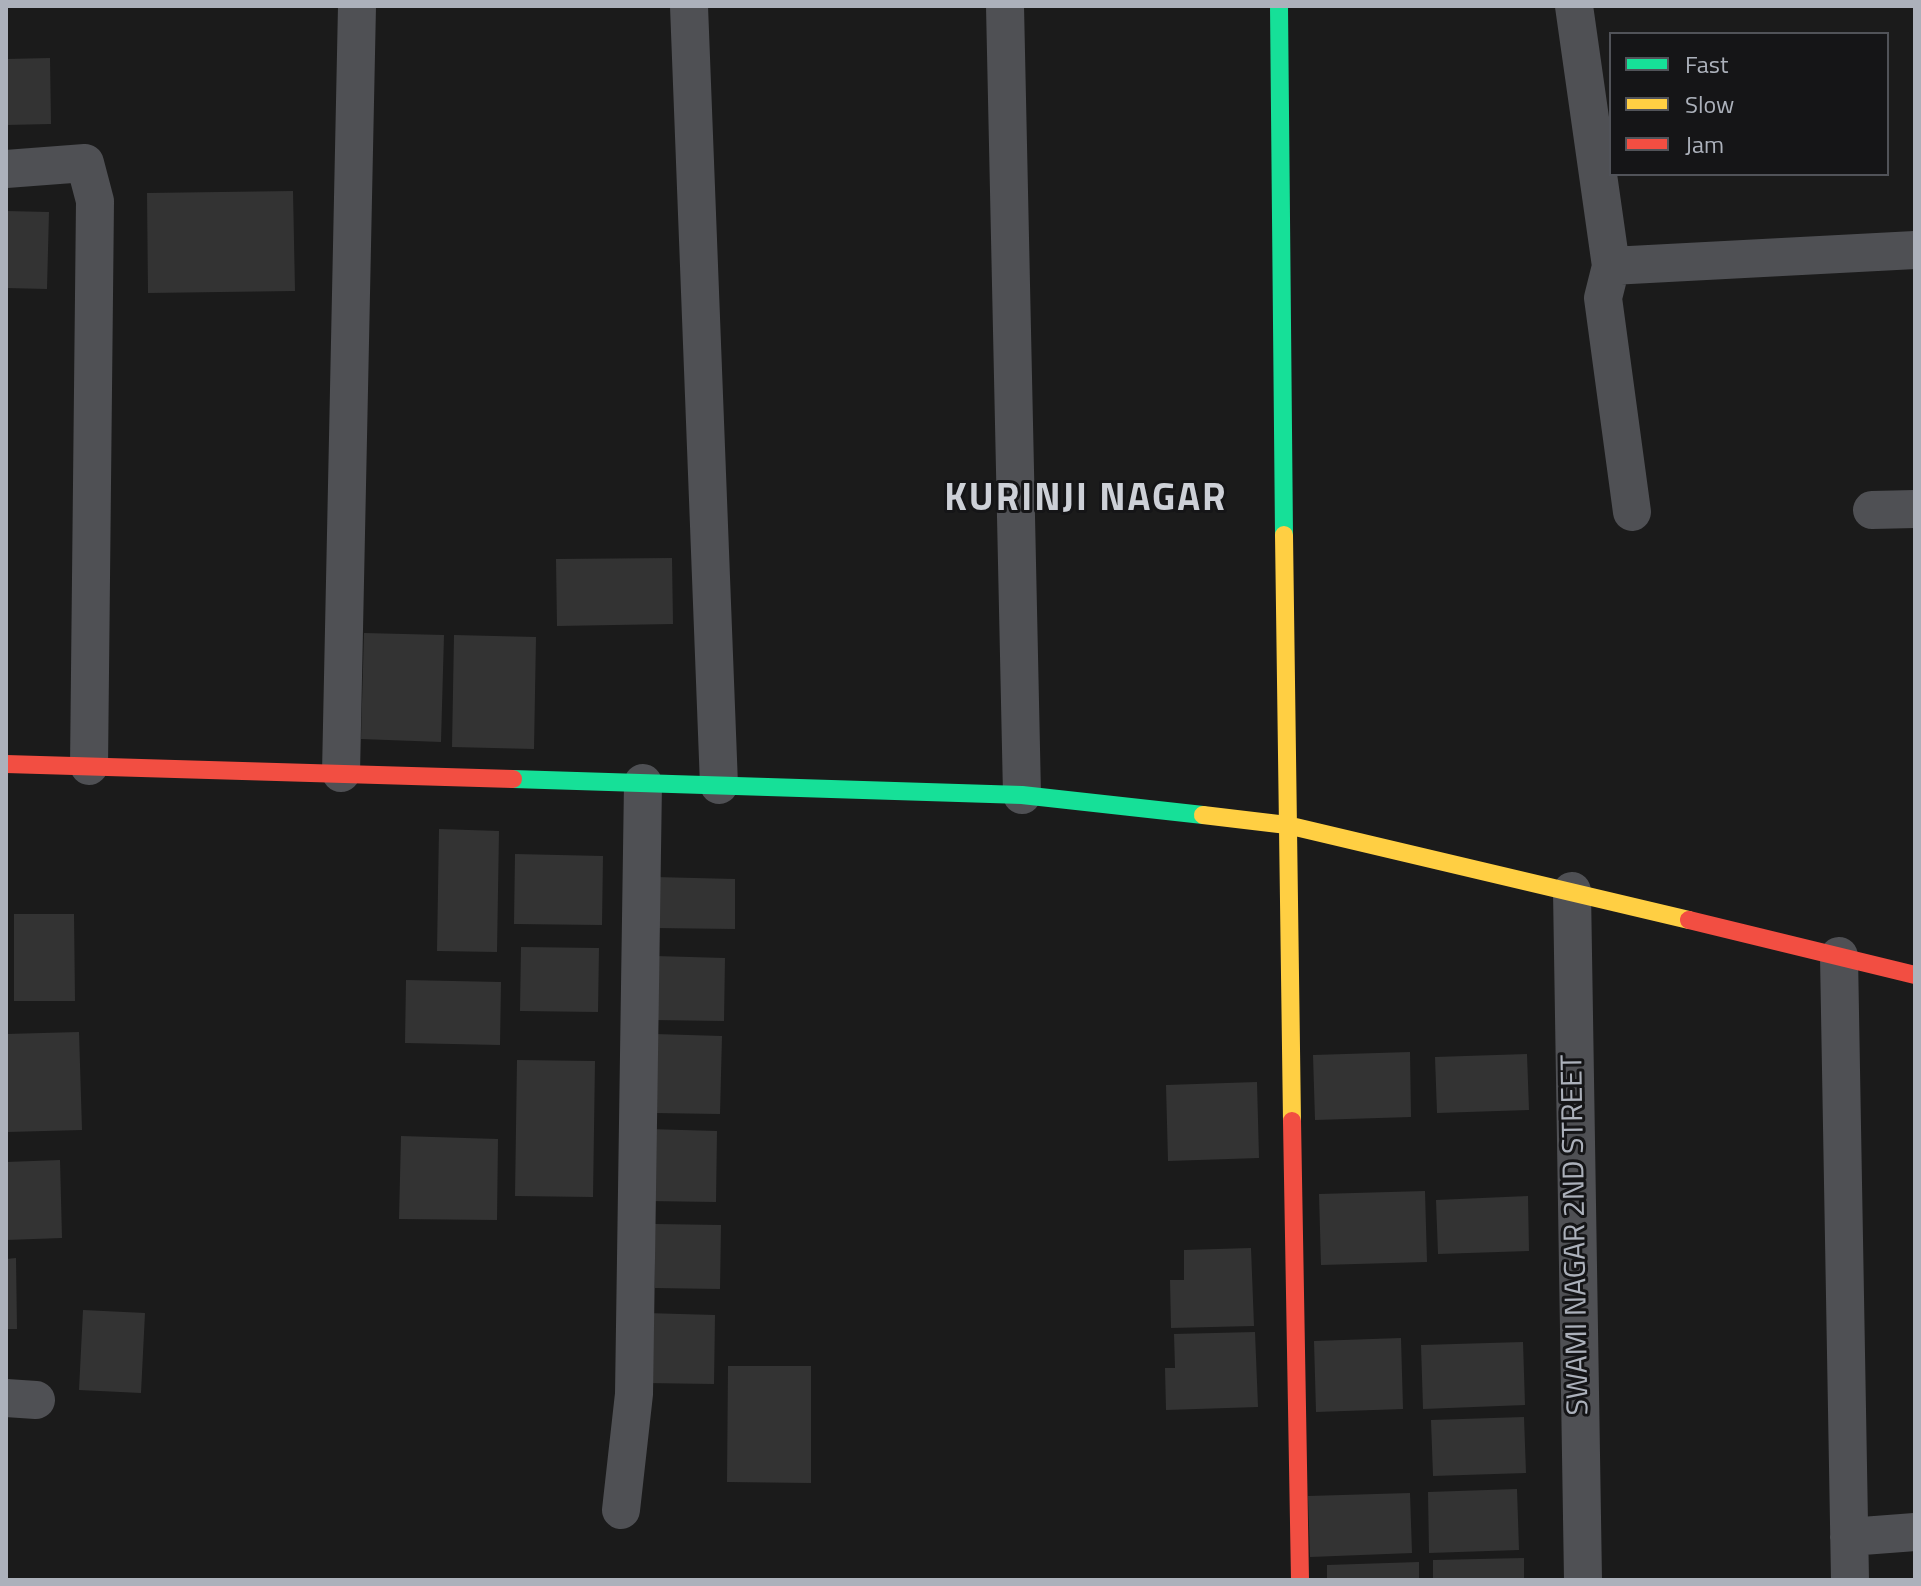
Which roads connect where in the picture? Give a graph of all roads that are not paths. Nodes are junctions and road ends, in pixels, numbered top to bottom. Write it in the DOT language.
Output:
graph roads {
  1 [pos="357,6"];
  2 [pos="689,6"];
  3 [pos="1005,6"];
  4 [pos="1279,6"];
  5 [pos="1574,6"];
  6 [pos="6,169"];
  7 [pos="1915,250"];
  8 [pos="1611,266"];
  9 [pos="1915,509"];
  10 [pos="1872,510"];
  11 [pos="1632,512"];
  12 [pos="6,764"];
  13 [pos="89,766"];
  14 [pos="341,773"];
  15 [pos="643,783"];
  16 [pos="719,785"];
  17 [pos="1022,795"];
  18 [pos="1287,825"];
  19 [pos="1572,891"];
  20 [pos="1839,956"];
  21 [pos="1915,975"];
  22 [pos="621,1510"];
  23 [pos="1915,1532"];
  24 [pos="1849,1537"];
  25 [pos="1300,1580"];
  26 [pos="1583,1580"];
  27 [pos="1850,1580"];
  1 -- 14 [label="street"];
  2 -- 16 [label="street"];
  3 -- 17 [label="street"];
  4 -- 18 [label="street"];
  5 -- 8 [label="street"];
  6 -- 13 [label="street"];
  7 -- 8 [label="street"];
  8 -- 11 [label="street"];
  9 -- 10 [label="street"];
  12 -- 13 [label="street"];
  13 -- 14 [label="street"];
  14 -- 15 [label="street"];
  15 -- 16 [label="street"];
  15 -- 22 [label="street"];
  16 -- 17 [label="street"];
  17 -- 18 [label="street"];
  18 -- 19 [label="street"];
  18 -- 25 [label="street"];
  19 -- 20 [label="street"];
  19 -- 26 [label="street, SWAMI NAGAR 2ND STREET"];
  20 -- 21 [label="street"];
  20 -- 24 [label="street"];
  23 -- 24 [label="street"];
  24 -- 27 [label="street"];
}
